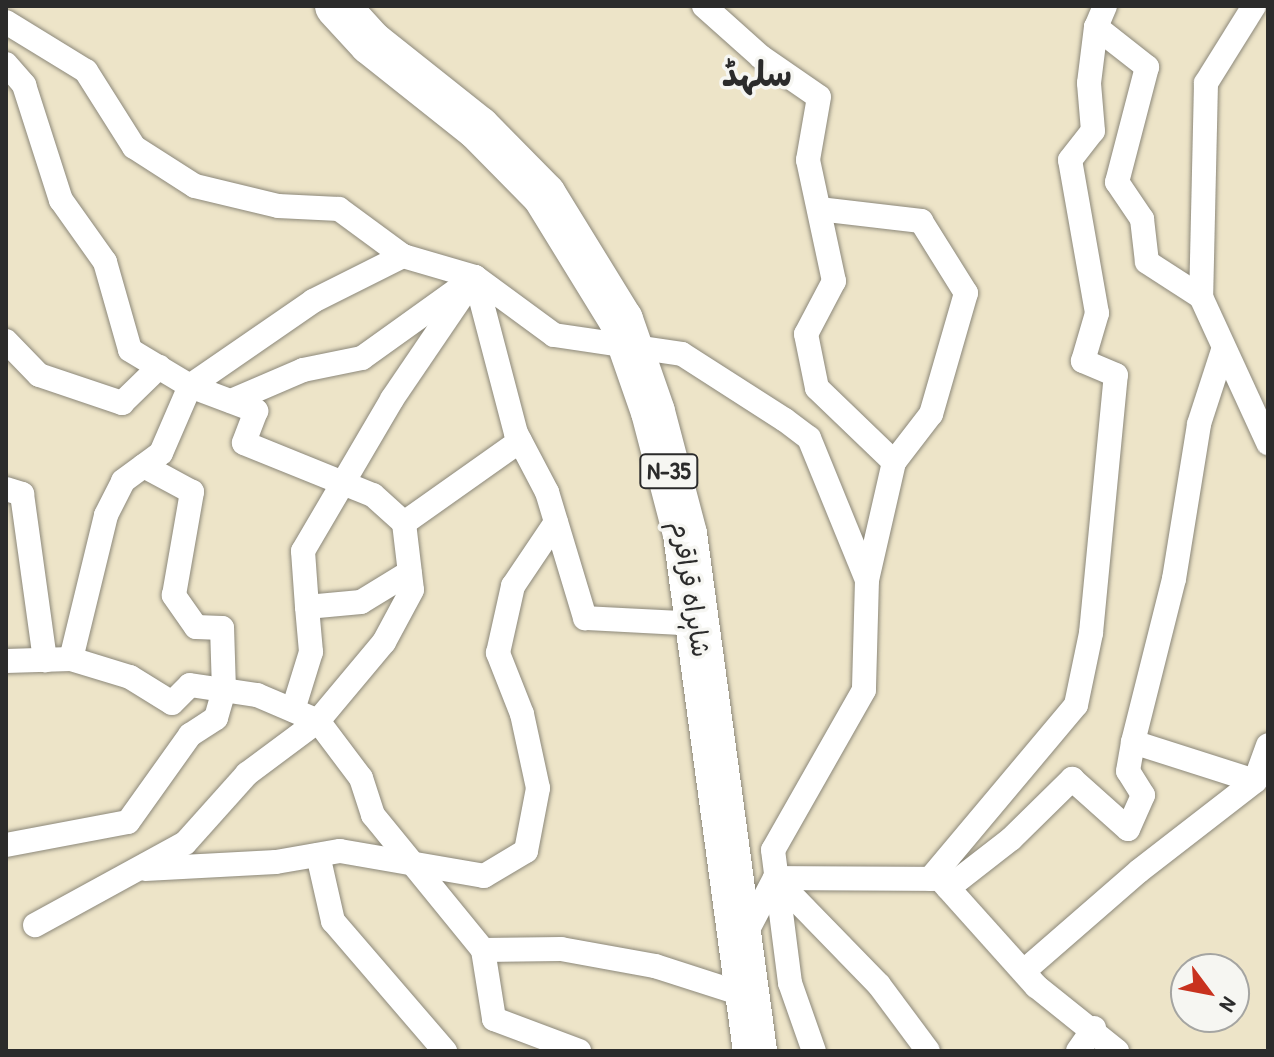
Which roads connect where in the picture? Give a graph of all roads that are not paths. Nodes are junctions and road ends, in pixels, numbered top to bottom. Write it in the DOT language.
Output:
graph roads {
  1 [pos="337,6"];
  2 [pos="704,6"];
  3 [pos="1254,6"];
  4 [pos="1100,16"];
  5 [pos="6,22"];
  6 [pos="368,24"];
  7 [pos="6,64"];
  8 [pos="819,209"];
  9 [pos="403,256"];
  10 [pos="475,277"];
  11 [pos="1201,297"];
  12 [pos="6,341"];
  13 [pos="631,348"];
  14 [pos="1223,350"];
  15 [pos="159,367"];
  16 [pos="190,386"];
  17 [pos="231,401"];
  18 [pos="520,441"];
  19 [pos="1268,443"];
  20 [pos="894,462"];
  21 [pos="144,466"];
  22 [pos="343,483"];
  23 [pos="6,489"];
  24 [pos="556,522"];
  25 [pos="404,523"];
  26 [pos="410,572"];
  27 [pos="867,580"];
  28 [pos="307,607"];
  29 [pos="698,624"];
  30 [pos="71,659"];
  31 [pos="45,660"];
  32 [pos="6,661"];
  33 [pos="224,690"];
  34 [pos="293,710"];
  35 [pos="318,721"];
  36 [pos="1133,742"];
  37 [pos="1268,745"];
  38 [pos="1255,781"];
  39 [pos="6,845"];
  40 [pos="318,855"];
  41 [pos="414,863"];
  42 [pos="134,870"];
  43 [pos="775,878"];
  44 [pos="939,884"];
  45 [pos="35,925"];
  46 [pos="740,947"];
  47 [pos="483,950"];
  48 [pos="1024,971"];
  49 [pos="745,995"];
  50 [pos="1094,1028"];
  51 [pos="445,1051"];
  52 [pos="579,1051"];
  53 [pos="755,1051"];
  54 [pos="814,1051"];
  55 [pos="928,1051"];
  56 [pos="1078,1051"];
  57 [pos="1117,1051"];
  1 -- 6 [label="highway, شاہراہ قراقرم / N-35"];
  2 -- 8 [label="street"];
  3 -- 11 [label="street"];
  4 -- 11 [label="street"];
  4 -- 44 [label="street"];
  5 -- 9 [label="street"];
  6 -- 13 [label="highway, شاہراہ قراقرم / N-35"];
  7 -- 15 [label="street"];
  8 -- 20 [label="street"];
  8 -- 20 [label="street"];
  9 -- 10 [label="street"];
  9 -- 16 [label="street"];
  10 -- 13 [label="street"];
  10 -- 17 [label="street"];
  10 -- 18 [label="street"];
  10 -- 22 [label="street"];
  11 -- 14 [label="street"];
  12 -- 15 [label="street"];
  13 -- 27 [label="street"];
  13 -- 29 [label="highway, شاہراہ قراقرم / N-35"];
  14 -- 19 [label="street"];
  14 -- 36 [label="street"];
  15 -- 16 [label="street"];
  16 -- 17 [label="street"];
  16 -- 21 [label="street"];
  17 -- 22 [label="street"];
  18 -- 24 [label="street"];
  18 -- 25 [label="street"];
  20 -- 27 [label="street"];
  21 -- 30 [label="street"];
  21 -- 33 [label="street"];
  22 -- 25 [label="street"];
  22 -- 28 [label="street"];
  23 -- 31 [label="street"];
  24 -- 29 [label="street"];
  24 -- 41 [label="street"];
  25 -- 26 [label="street"];
  26 -- 28 [label="street"];
  26 -- 35 [label="street"];
  27 -- 43 [label="street"];
  28 -- 34 [label="street"];
  29 -- 46 [label="highway, شاہراہ قراقرم / N-35"];
  30 -- 31 [label="street"];
  30 -- 33 [label="street"];
  31 -- 32 [label="street"];
  33 -- 34 [label="street"];
  33 -- 39 [label="street"];
  34 -- 35 [label="street"];
  35 -- 41 [label="street"];
  35 -- 42 [label="street"];
  36 -- 38 [label="street"];
  36 -- 44 [label="street"];
  37 -- 38 [label="street"];
  38 -- 48 [label="street"];
  40 -- 41 [label="street"];
  40 -- 42 [label="street"];
  40 -- 51 [label="street"];
  41 -- 47 [label="street"];
  42 -- 45 [label="street"];
  43 -- 44 [label="street"];
  43 -- 46 [label="street"];
  43 -- 54 [label="street"];
  43 -- 55 [label="street"];
  44 -- 48 [label="street"];
  46 -- 49 [label="highway, شاہراہ قراقرم / N-35"];
  47 -- 49 [label="street"];
  47 -- 52 [label="street"];
  48 -- 50 [label="street"];
  49 -- 53 [label="highway, شاہراہ قراقرم / N-35"];
  50 -- 56 [label="street"];
  50 -- 57 [label="street"];
}
